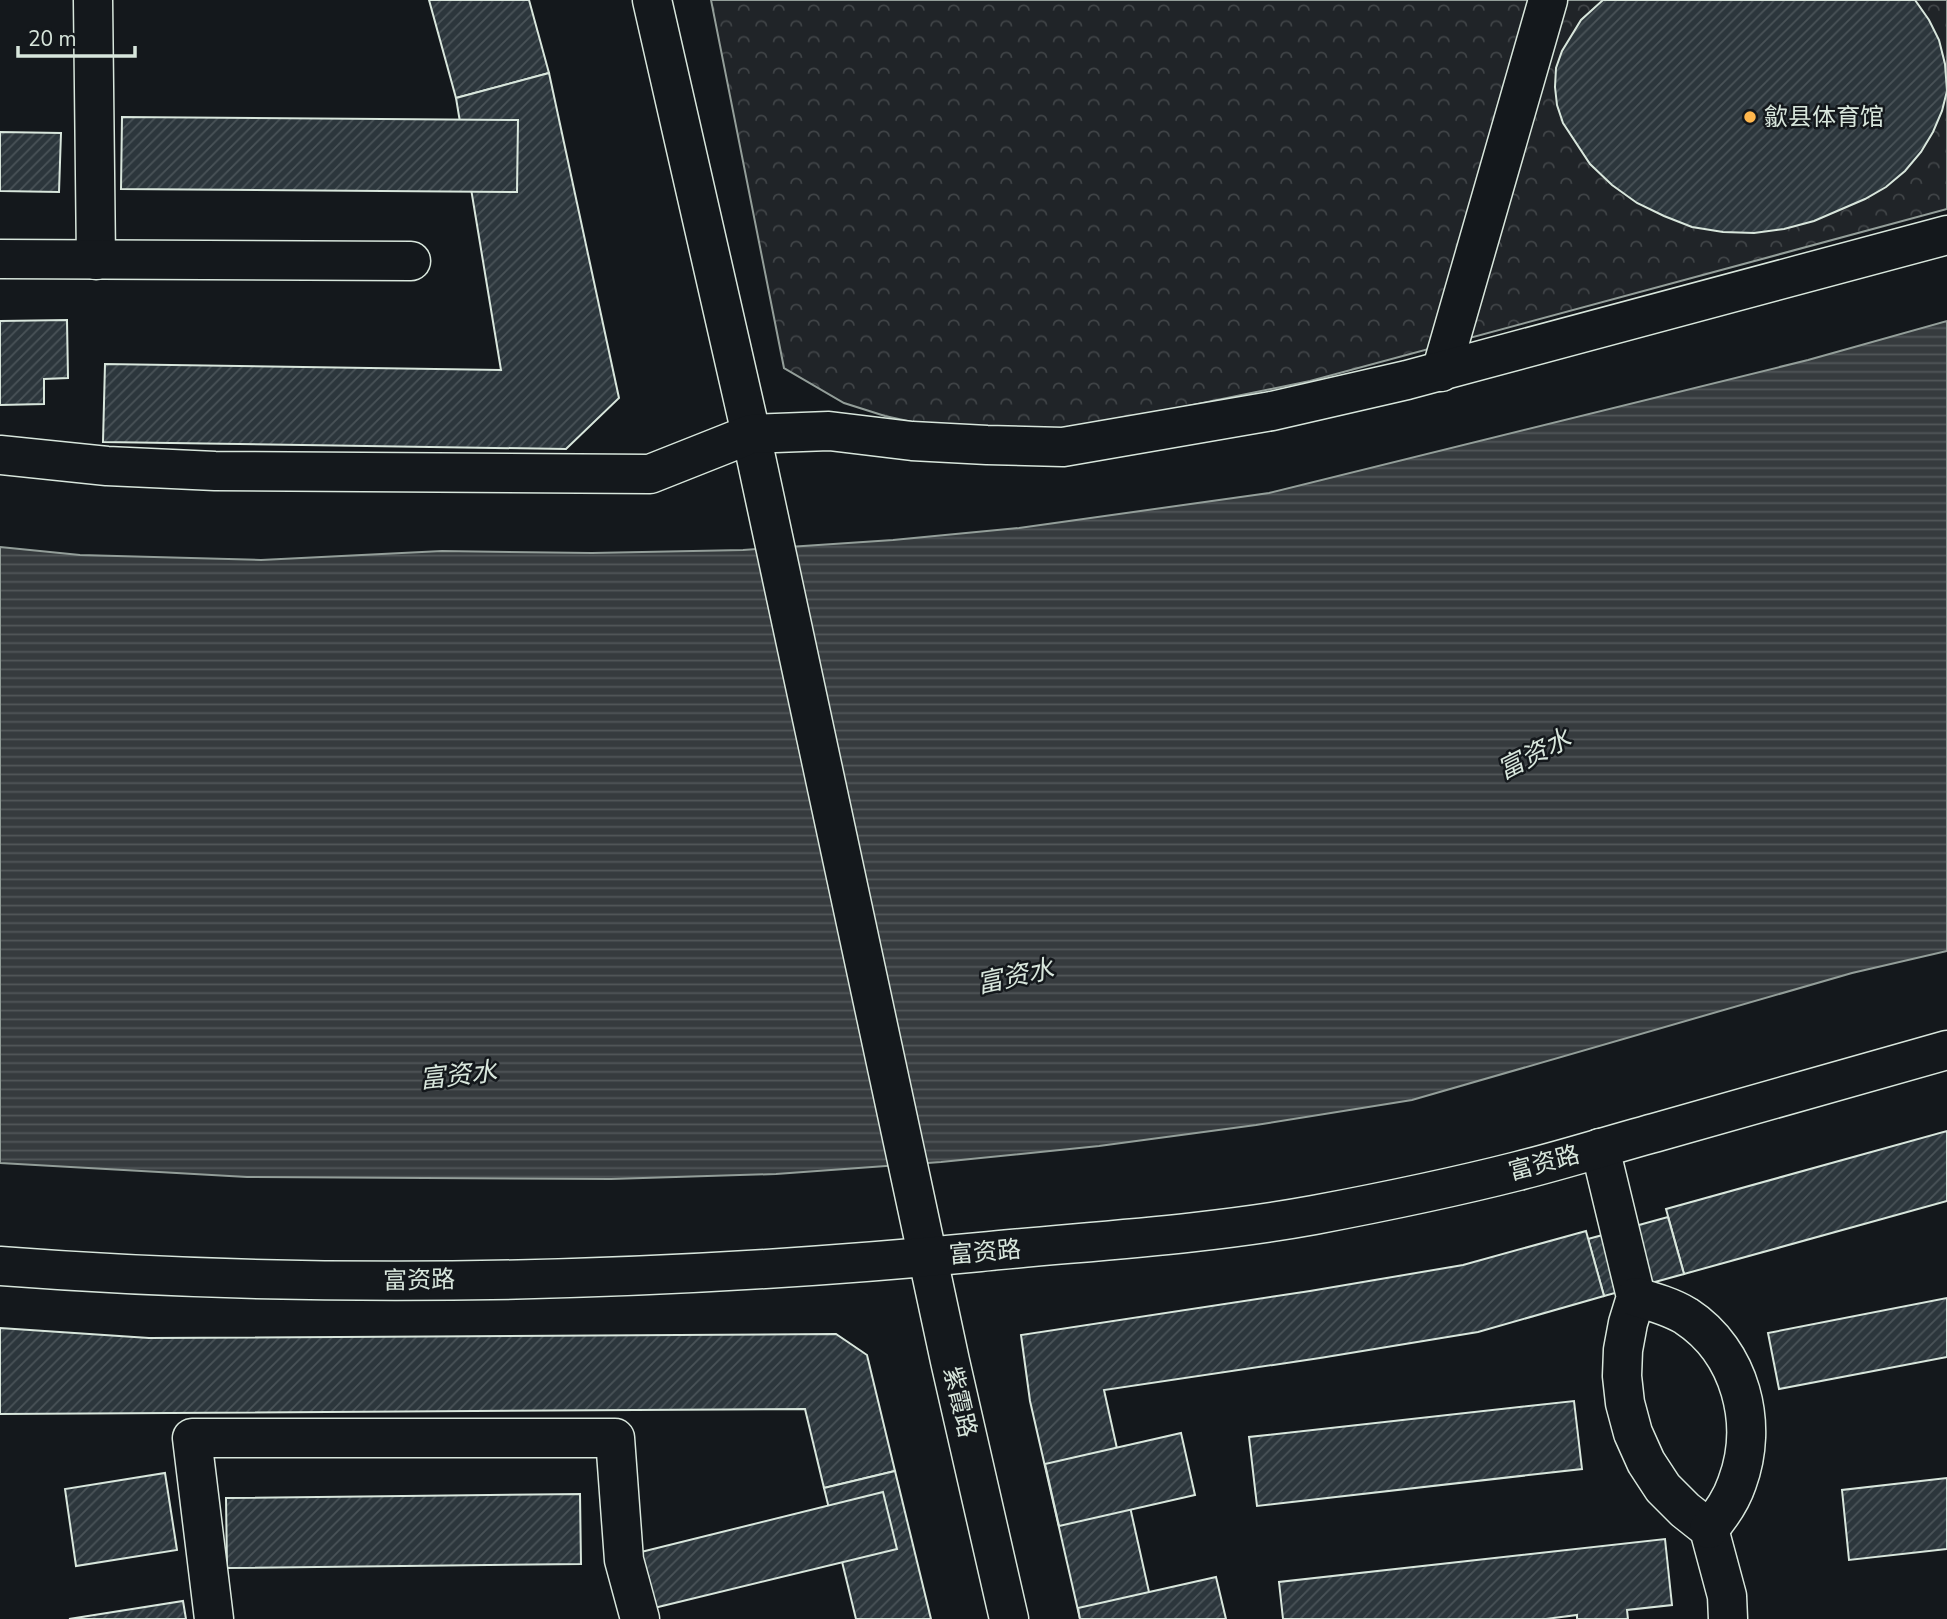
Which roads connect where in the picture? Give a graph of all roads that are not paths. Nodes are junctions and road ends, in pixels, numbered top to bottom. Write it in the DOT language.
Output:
graph roads {
  1 [pos="93,0"];
  2 [pos="652,0"];
  3 [pos="1549,0"];
  4 [pos="1947,235"];
  5 [pos="0,259"];
  6 [pos="96,260"];
  7 [pos="411,261"];
  8 [pos="1441,372"];
  9 [pos="751,434"];
  10 [pos="0,455"];
  11 [pos="1947,1050"];
  12 [pos="1600,1148"];
  13 [pos="928,1257"];
  14 [pos="0,1266"];
  15 [pos="1636,1297"];
  16 [pos="1709,1529"];
  17 [pos="214,1619"];
  18 [pos="640,1619"];
  19 [pos="1009,1619"];
  20 [pos="1728,1619"];
  1 -- 6 [label="street"];
  2 -- 9 [label="street, 紫霞路"];
  3 -- 8 [label="street"];
  4 -- 8 [label="street"];
  5 -- 6 [label="street"];
  6 -- 7 [label="street"];
  8 -- 9 [label="street"];
  9 -- 10 [label="street"];
  9 -- 13 [label="street, 紫霞路"];
  11 -- 12 [label="street, 富资路"];
  12 -- 13 [label="street, 富资路"];
  12 -- 15 [label="street"];
  13 -- 14 [label="street, 富资路"];
  13 -- 19 [label="street, 紫霞路"];
  15 -- 16 [label="street"];
  15 -- 16 [label="street"];
  16 -- 20 [label="street"];
  17 -- 18 [label="street"];
}
